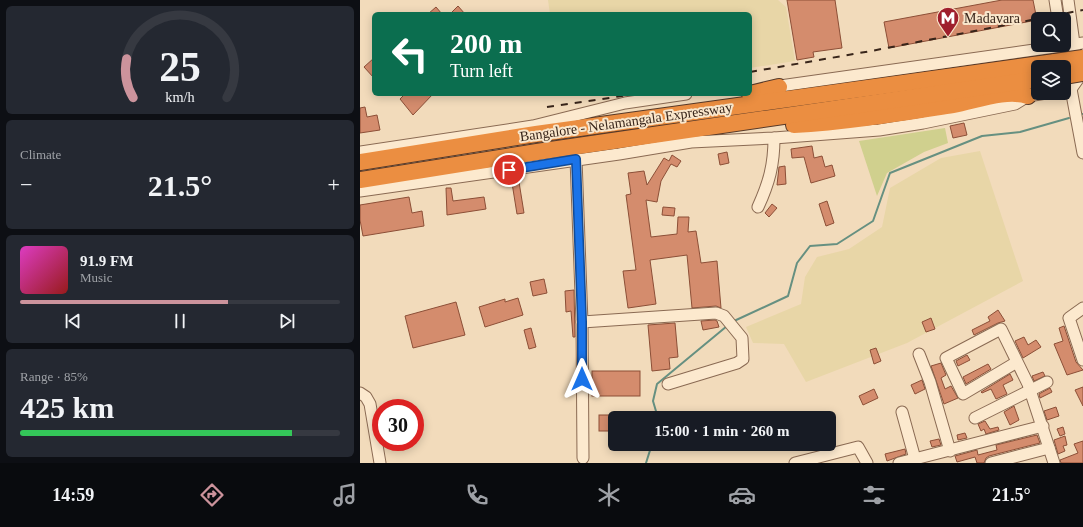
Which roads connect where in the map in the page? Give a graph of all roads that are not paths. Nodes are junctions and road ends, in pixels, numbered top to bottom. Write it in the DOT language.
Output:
graph roads {
  1 [pos="1055,0"];
  2 [pos="1068,0"];
  3 [pos="1057,12"];
  4 [pos="1079,44"];
  5 [pos="1031,50"];
  6 [pos="1083,58"];
  7 [pos="1071,69"];
  8 [pos="1083,73"];
  9 [pos="1071,75"];
  10 [pos="1071,78"];
  11 [pos="1031,80"];
  12 [pos="1031,80"];
  13 [pos="1071,80"];
  14 [pos="752,86"];
  15 [pos="779,87"];
  16 [pos="1083,87"];
  17 [pos="752,93"];
  18 [pos="672,96"];
  19 [pos="734,96"];
  20 [pos="1028,96"];
  21 [pos="1031,96"];
  22 [pos="1070,100"];
  23 [pos="737,124"];
  24 [pos="536,134"];
  25 [pos="774,138"];
  26 [pos="360,152"];
  27 [pos="1083,153"];
  28 [pos="576,159"];
  29 [pos="360,162"];
  30 [pos="360,180"];
  31 [pos="360,191"];
  32 [pos="758,207"];
  33 [pos="1083,308"];
  34 [pos="582,322"];
  35 [pos="919,354"];
  36 [pos="1083,360"];
  37 [pos="1018,362"];
  38 [pos="1047,382"];
  39 [pos="668,384"];
  40 [pos="1030,390"];
  41 [pos="360,393"];
  42 [pos="902,412"];
  43 [pos="974,418"];
  44 [pos="1043,426"];
  45 [pos="1050,448"];
  46 [pos="950,451"];
  47 [pos="583,458"];
  48 [pos="915,459"];
  49 [pos="380,463"];
  50 [pos="796,463"];
  51 [pos="867,463"];
  52 [pos="899,463"];
  53 [pos="991,463"];
  54 [pos="1054,463"];
  1 -- 3 [label="street"];
  2 -- 4 [label="street"];
  4 -- 10 [label="street"];
  5 -- 15 [label="street"];
  6 -- 7 [label="highway, Bangalore - Nelamangala Expressway, bridge"];
  8 -- 9 [label="highway, Bangalore - Nelamangala Expressway, bridge"];
  11 -- 24 [label="highway, Bangalore - Nelamangala Expressway"];
  12 -- 23 [label="highway, Bangalore - Nelamangala Expressway"];
  13 -- 16 [label="street"];
  14 -- 15 [label="street"];
  15 -- 17 [label="highway"];
  18 -- 26 [label="street"];
  19 -- 24 [label="highway"];
  20 -- 21 [label="street"];
  20 -- 23 [label="highway"];
  20 -- 25 [label="street"];
  22 -- 27 [label="street"];
  23 -- 30 [label="highway, Bangalore - Nelamangala Expressway"];
  24 -- 29 [label="highway, Bangalore - Nelamangala Expressway"];
  25 -- 28 [label="street"];
  25 -- 32 [label="street"];
  28 -- 31 [label="street"];
  28 -- 34 [label="street"];
  33 -- 36 [label="street"];
  34 -- 39 [label="street"];
  34 -- 47 [label="street"];
  35 -- 46 [label="street"];
  37 -- 37 [label="street"];
  37 -- 40 [label="street"];
  38 -- 40 [label="street"];
  40 -- 43 [label="street"];
  40 -- 44 [label="street"];
  41 -- 49 [label="street"];
  42 -- 48 [label="street"];
  44 -- 45 [label="street"];
  44 -- 46 [label="street"];
  45 -- 53 [label="street"];
  45 -- 54 [label="street"];
  46 -- 48 [label="street"];
  48 -- 52 [label="street"];
  50 -- 51 [label="street"];
}
